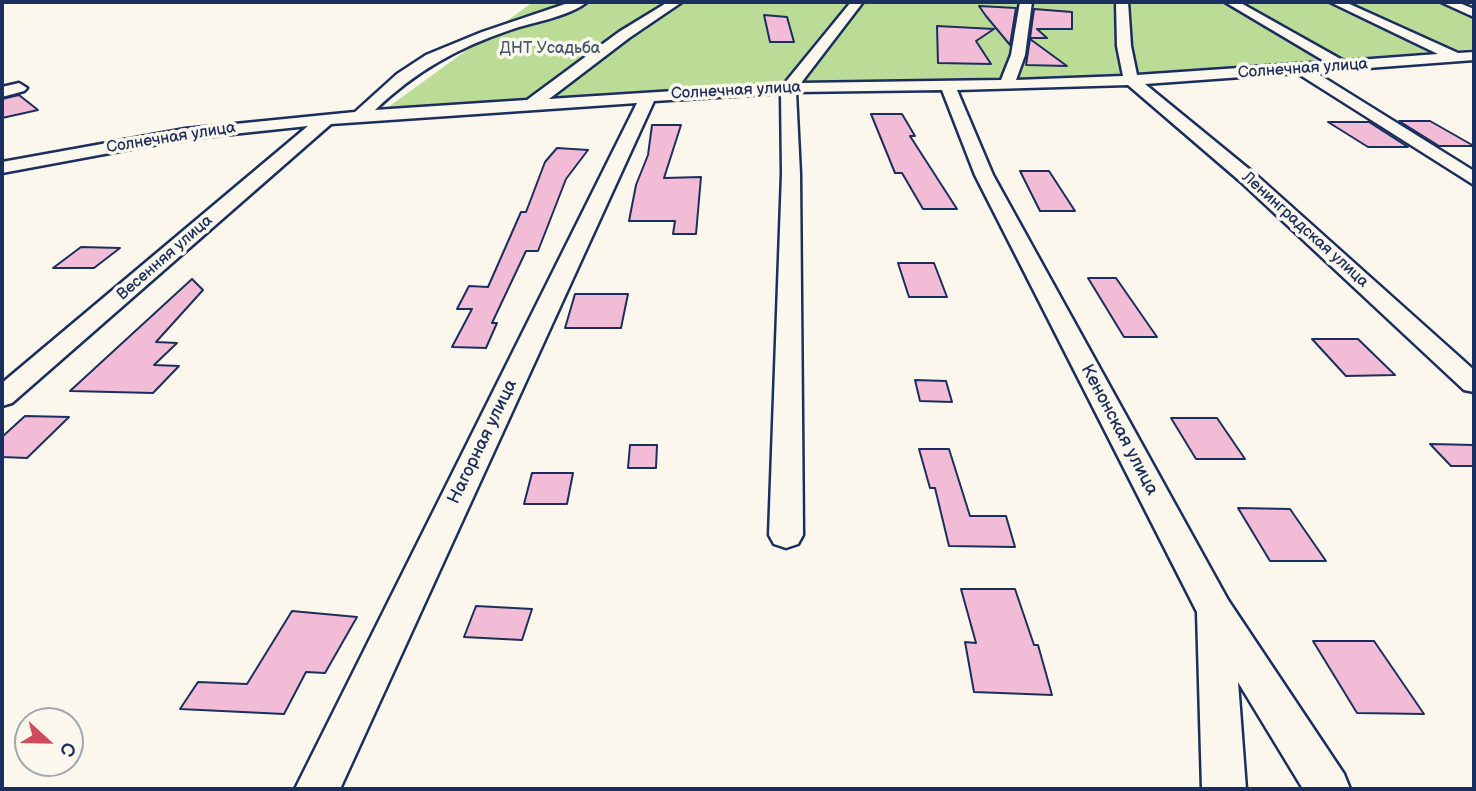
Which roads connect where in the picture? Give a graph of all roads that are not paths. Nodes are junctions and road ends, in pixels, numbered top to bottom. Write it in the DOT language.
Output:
graph roads {
  1 [pos="581,2"];
  2 [pos="676,2"];
  3 [pos="857,2"];
  4 [pos="1026,2"];
  5 [pos="1122,2"];
  6 [pos="1231,2"];
  7 [pos="1336,2"];
  8 [pos="1447,2"];
  9 [pos="1474,13"];
  10 [pos="1474,56"];
  11 [pos="1456,57"];
  12 [pos="1343,67"];
  13 [pos="1301,69"];
  14 [pos="1474,72"];
  15 [pos="1131,80"];
  16 [pos="1006,86"];
  17 [pos="948,87"];
  18 [pos="19,88"];
  19 [pos="789,88"];
  20 [pos="2,92"];
  21 [pos="649,95"];
  22 [pos="531,105"];
  23 [pos="360,116"];
  24 [pos="327,119"];
  25 [pos="2,167"];
  26 [pos="1474,179"];
  27 [pos="1474,384"];
  28 [pos="2,397"];
  29 [pos="786,535"];
  30 [pos="1215,611"];
  31 [pos="317,789"];
  32 [pos="1224,789"];
  33 [pos="1328,789"];
  1 -- 23 [label="street"];
  2 -- 22 [label="street"];
  3 -- 19 [label="street"];
  4 -- 16 [label="street"];
  5 -- 15 [label="street"];
  6 -- 12 [label="street"];
  7 -- 11 [label="street"];
  8 -- 9 [label="street"];
  10 -- 11 [label="street, Солнечная улица"];
  11 -- 12 [label="street, Солнечная улица"];
  11 -- 14 [label="street"];
  12 -- 13 [label="street, Солнечная улица"];
  13 -- 15 [label="street, Солнечная улица"];
  13 -- 26 [label="street"];
  15 -- 16 [label="street, Солнечная улица"];
  15 -- 27 [label="street, Ленинградская улица"];
  16 -- 17 [label="street, Солнечная улица"];
  17 -- 19 [label="street, Солнечная улица"];
  17 -- 30 [label="street, Кенонская улица"];
  18 -- 20 [label="street"];
  19 -- 21 [label="street, Солнечная улица"];
  19 -- 29 [label="street"];
  21 -- 22 [label="street, Солнечная улица"];
  21 -- 31 [label="street, Нагорная улица"];
  22 -- 23 [label="street, Солнечная улица"];
  23 -- 24 [label="street, Солнечная улица"];
  24 -- 25 [label="street, Солнечная улица"];
  24 -- 28 [label="street, Весенняя улица"];
  30 -- 32 [label="street, Кенонская улица"];
  30 -- 33 [label="street"];
}
